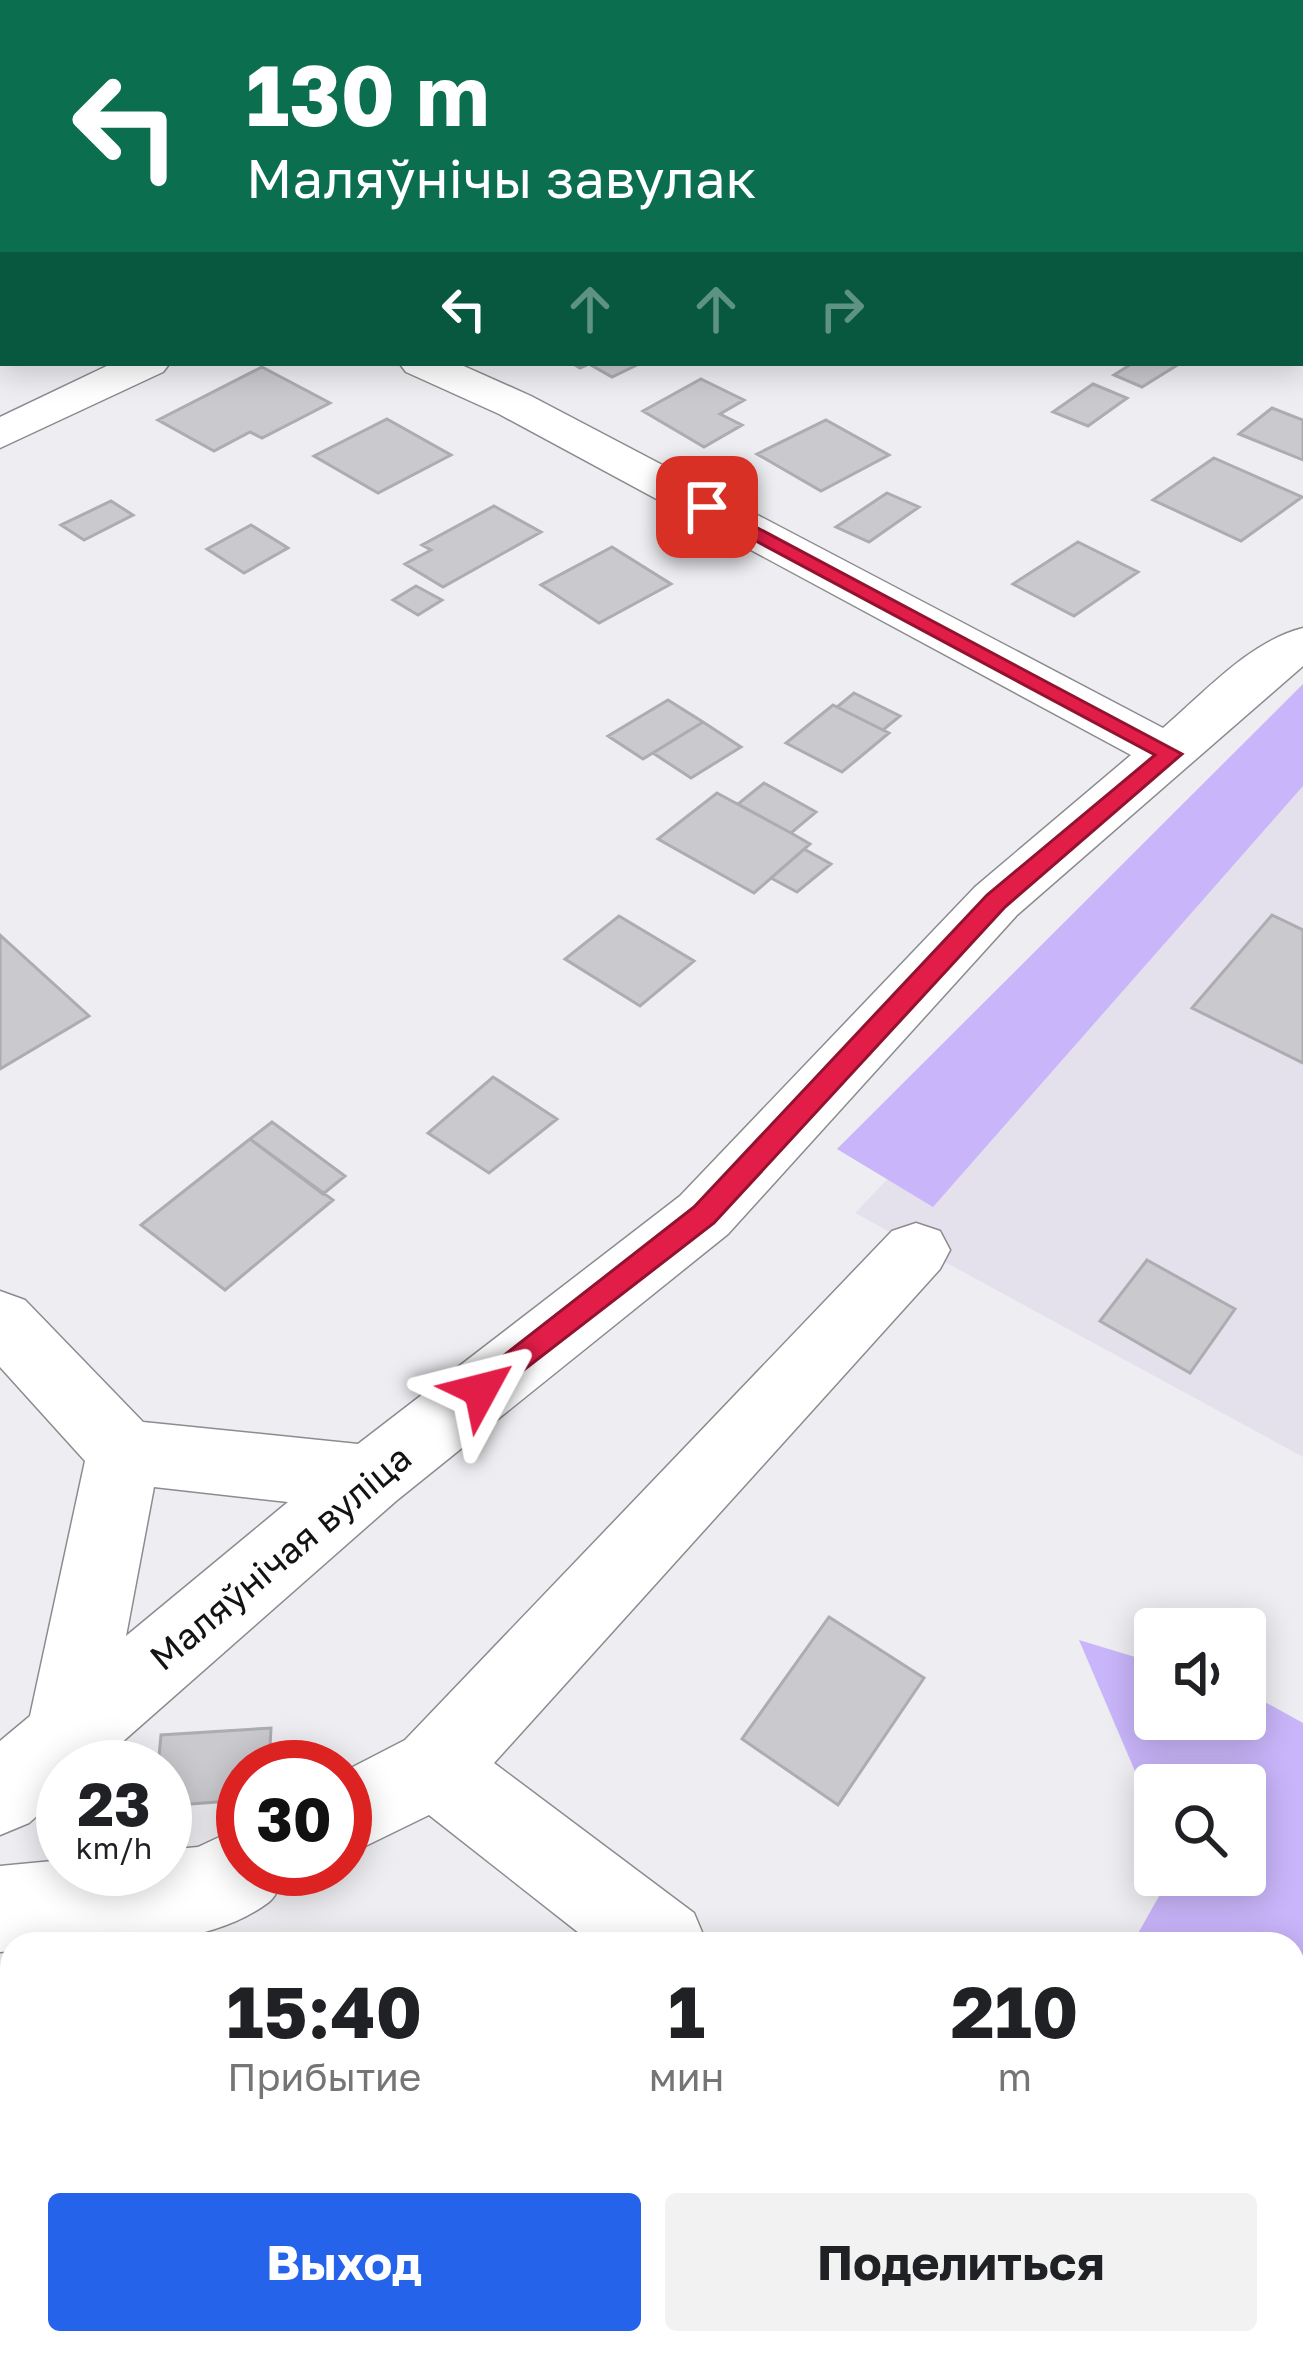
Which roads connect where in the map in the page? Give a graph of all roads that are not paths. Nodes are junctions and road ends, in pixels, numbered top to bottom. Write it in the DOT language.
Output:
graph roads {
  1 [pos="142,366"];
  2 [pos="428,366"];
  3 [pos="0,434"];
  4 [pos="1303,643"];
  5 [pos="1170,754"];
  6 [pos="916,1250"];
  7 [pos="0,1320"];
  8 [pos="124,1452"];
  9 [pos="370,1478"];
  10 [pos="66,1738"];
  11 [pos="434,1768"];
  12 [pos="0,1794"];
  13 [pos="372,1801"];
  14 [pos="216,1884"];
  15 [pos="0,1909"];
  16 [pos="647,1932"];
  1 -- 3 [label="street"];
  2 -- 5 [label="street"];
  4 -- 5 [label="street, Маляўнічая вуліца"];
  5 -- 9 [label="street, Маляўнічая вуліца"];
  6 -- 11 [label="street"];
  7 -- 8 [label="street"];
  8 -- 9 [label="street"];
  8 -- 10 [label="street"];
  9 -- 10 [label="street, Маляўнічая вуліца"];
  10 -- 12 [label="street, Маляўнічая вуліца"];
  11 -- 13 [label="street"];
  11 -- 16 [label="street"];
  14 -- 15 [label="street"];
}
